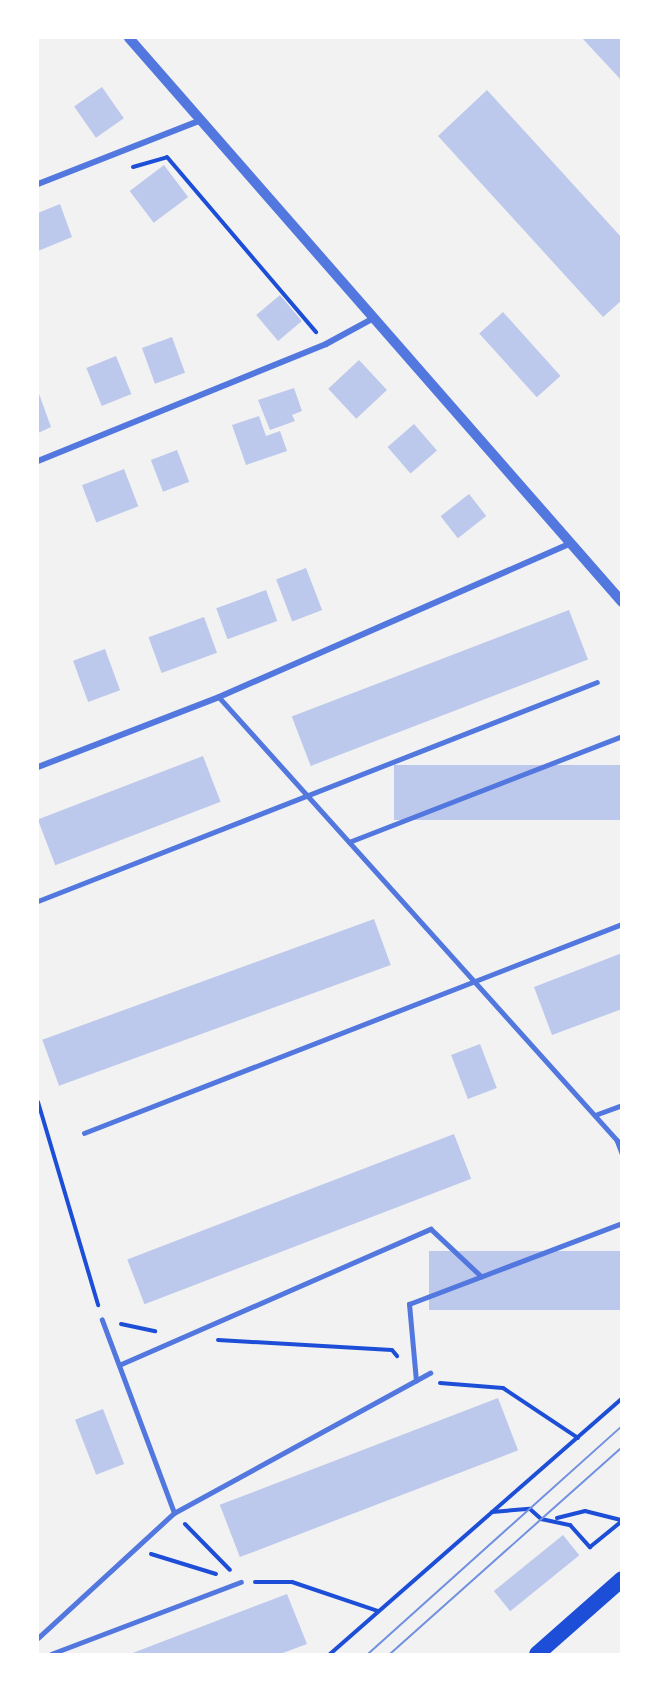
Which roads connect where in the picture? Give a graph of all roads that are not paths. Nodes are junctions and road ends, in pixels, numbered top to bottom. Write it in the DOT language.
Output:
graph roads {
  1 [pos="129,38"];
  2 [pos="201,120"];
  3 [pos="38,184"];
  4 [pos="372,319"];
  5 [pos="38,461"];
  6 [pos="569,544"];
  7 [pos="621,602"];
  8 [pos="597,682"];
  9 [pos="219,697"];
  10 [pos="621,736"];
  11 [pos="38,767"];
  12 [pos="307,795"];
  13 [pos="349,842"];
  14 [pos="38,901"];
  15 [pos="621,924"];
  16 [pos="474,982"];
  17 [pos="621,1105"];
  18 [pos="595,1115"];
  19 [pos="84,1133"];
  20 [pos="621,1153"];
  21 [pos="621,1223"];
  22 [pos="481,1276"];
  23 [pos="102,1320"];
  24 [pos="119,1365"];
  25 [pos="430,1373"];
  26 [pos="416,1381"];
  27 [pos="174,1513"];
  28 [pos="621,1579"];
  29 [pos="241,1582"];
  30 [pos="38,1638"];
  31 [pos="51,1654"];
  32 [pos="537,1654"];
  1 -- 2 [label="street"];
  2 -- 3 [label="street"];
  2 -- 4 [label="street"];
  4 -- 5 [label="street"];
  4 -- 6 [label="street"];
  6 -- 7 [label="street"];
  6 -- 9 [label="street"];
  8 -- 12 [label="lane"];
  9 -- 11 [label="street"];
  9 -- 12 [label="lane"];
  10 -- 13 [label="lane"];
  12 -- 13 [label="lane"];
  12 -- 14 [label="lane"];
  13 -- 16 [label="lane"];
  15 -- 16 [label="lane"];
  16 -- 18 [label="lane"];
  16 -- 19 [label="lane"];
  17 -- 18 [label="lane"];
  18 -- 20 [label="lane"];
  21 -- 22 [label="lane"];
  22 -- 24 [label="lane"];
  22 -- 26 [label="lane"];
  23 -- 24 [label="lane"];
  24 -- 27 [label="lane"];
  25 -- 26 [label="lane"];
  26 -- 27 [label="lane"];
  27 -- 30 [label="lane"];
  28 -- 32 [label="highway"];
  29 -- 31 [label="lane"];
}
